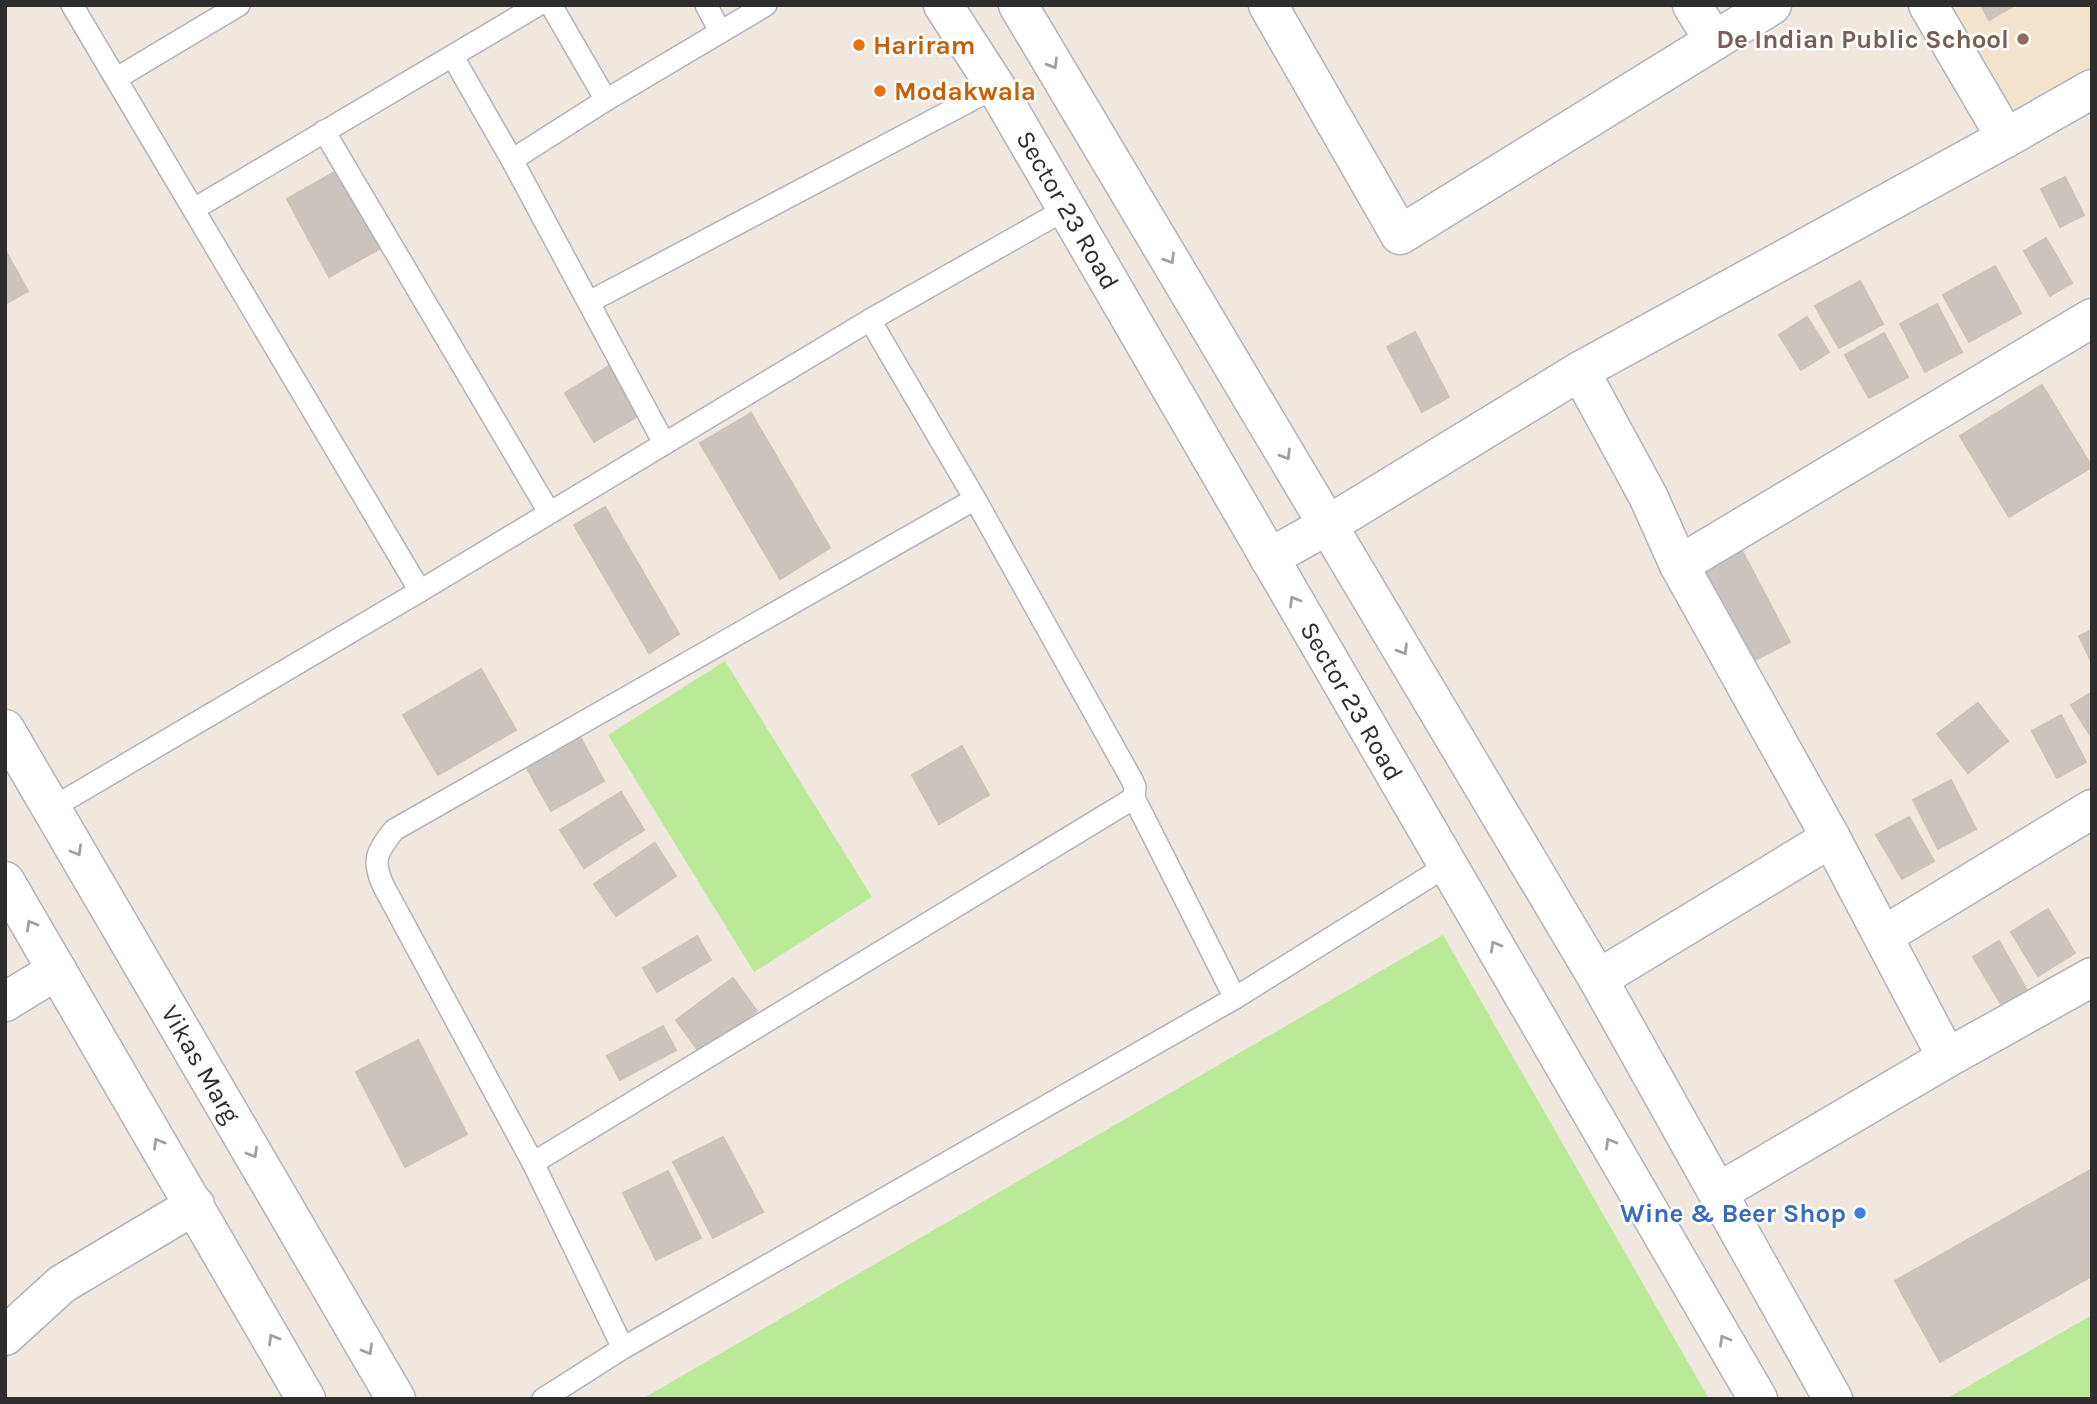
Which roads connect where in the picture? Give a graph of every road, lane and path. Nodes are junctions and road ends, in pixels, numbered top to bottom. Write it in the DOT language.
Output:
graph roads {
  1 [pos="72,5"];
  2 [pos="239,5"];
  3 [pos="538,5"];
  4 [pos="551,5"];
  5 [pos="706,5"];
  6 [pos="766,5"];
  7 [pos="943,5"];
  8 [pos="1018,5"];
  9 [pos="1268,5"];
  10 [pos="1692,5"];
  11 [pos="1772,5"];
  12 [pos="1928,5"];
  13 [pos="720,31"];
  14 [pos="1714,41"];
  15 [pos="453,57"];
  16 [pos="117,78"];
  17 [pos="996,87"];
  18 [pos="2092,89"];
  19 [pos="606,100"];
  20 [pos="324,131"];
  21 [pos="2007,138"];
  22 [pos="512,160"];
  23 [pos="194,209"];
  24 [pos="1066,209"];
  25 [pos="589,302"];
  26 [pos="2092,318"];
  27 [pos="870,320"];
  28 [pos="1580,371"];
  29 [pos="664,443"];
  30 [pos="975,499"];
  31 [pos="549,512"];
  32 [pos="1328,525"];
  33 [pos="1269,558"];
  34 [pos="1679,565"];
  35 [pos="420,591"];
  36 [pos="5,729"];
  37 [pos="1134,798"];
  38 [pos="52,808"];
  39 [pos="2092,809"];
  40 [pos="1831,838"];
  41 [pos="1448,865"];
  42 [pos="5,881"];
  43 [pos="1883,936"];
  44 [pos="57,970"];
  45 [pos="2092,977"];
  46 [pos="1598,979"];
  47 [pos="1235,998"];
  48 [pos="5,1002"];
  49 [pos="1947,1058"];
  50 [pos="533,1163"];
  51 [pos="1719,1192"];
  52 [pos="195,1205"];
  53 [pos="5,1336"];
  54 [pos="623,1348"];
  55 [pos="306,1399"];
  56 [pos="396,1399"];
  57 [pos="543,1399"];
  58 [pos="1758,1399"];
  59 [pos="1833,1399"];
  1 -- 16 [label="lane"];
  2 -- 16 [label="lane"];
  3 -- 15 [label="lane"];
  4 -- 19 [label="lane"];
  5 -- 13 [label="lane"];
  6 -- 13 [label="lane"];
  7 -- 17 [label="street, Sector 23 Road"];
  8 -- 32 [label="street, one-way"];
  9 -- 14 [label="street"];
  10 -- 14 [label="street"];
  11 -- 14 [label="street"];
  12 -- 21 [label="street"];
  13 -- 19 [label="lane"];
  15 -- 20 [label="lane"];
  15 -- 22 [label="lane"];
  16 -- 23 [label="lane"];
  17 -- 24 [label="street, Sector 23 Road"];
  17 -- 25 [label="lane"];
  18 -- 21 [label="street"];
  19 -- 22 [label="lane"];
  20 -- 23 [label="lane"];
  20 -- 31 [label="lane"];
  21 -- 28 [label="street"];
  22 -- 25 [label="lane"];
  23 -- 35 [label="lane"];
  24 -- 27 [label="lane"];
  24 -- 33 [label="street, Sector 23 Road"];
  25 -- 29 [label="lane"];
  26 -- 34 [label="street"];
  27 -- 29 [label="lane"];
  27 -- 30 [label="lane"];
  28 -- 32 [label="street"];
  28 -- 34 [label="street"];
  29 -- 31 [label="lane"];
  30 -- 37 [label="lane"];
  30 -- 50 [label="lane"];
  31 -- 35 [label="lane"];
  32 -- 33 [label="street"];
  32 -- 46 [label="street, one-way"];
  41 -- 33 [label="street, Sector 23 Road, one-way"];
  34 -- 40 [label="street"];
  35 -- 38 [label="lane"];
  36 -- 38 [label="street, Vikas Marg"];
  37 -- 47 [label="lane"];
  37 -- 50 [label="lane"];
  38 -- 56 [label="street, Vikas Marg, one-way"];
  39 -- 43 [label="street"];
  40 -- 43 [label="street"];
  40 -- 46 [label="street"];
  41 -- 47 [label="lane"];
  58 -- 41 [label="street, Sector 23 Road, one-way"];
  44 -- 42 [label="street, one-way"];
  43 -- 49 [label="street"];
  44 -- 48 [label="street"];
  52 -- 44 [label="street, one-way"];
  45 -- 49 [label="street"];
  46 -- 51 [label="street"];
  47 -- 54 [label="lane"];
  49 -- 51 [label="street"];
  50 -- 54 [label="lane"];
  51 -- 59 [label="street"];
  52 -- 53 [label="street"];
  55 -- 52 [label="street, one-way"];
  54 -- 57 [label="lane"];
}
